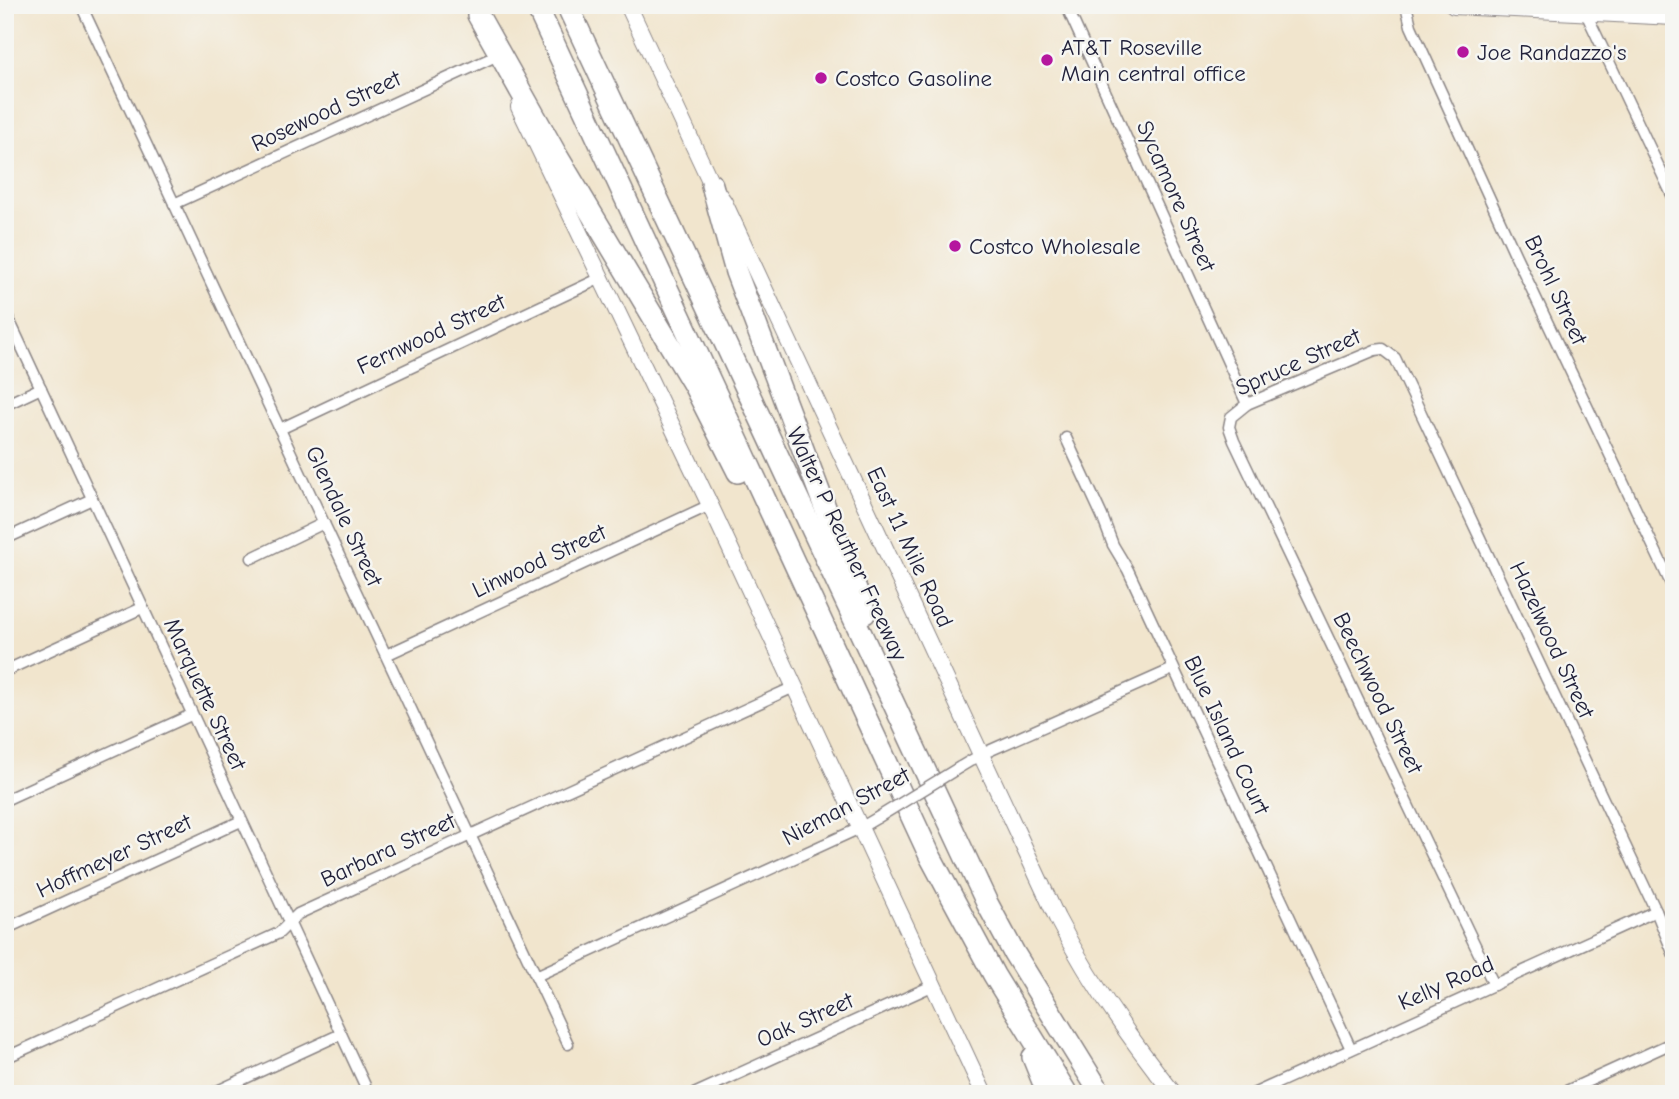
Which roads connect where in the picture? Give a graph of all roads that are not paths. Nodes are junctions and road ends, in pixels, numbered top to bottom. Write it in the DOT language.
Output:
graph roads {
  1 [pos="81,5"];
  2 [pos="536,5"];
  3 [pos="567,5"];
  4 [pos="628,5"];
  5 [pos="1066,5"];
  6 [pos="1406,5"];
  7 [pos="1454,5"];
  8 [pos="1630,9"];
  9 [pos="477,10"];
  10 [pos="1585,10"];
  11 [pos="1674,16"];
  12 [pos="496,57"];
  13 [pos="712,185"];
  14 [pos="1674,199"];
  15 [pos="174,204"];
  16 [pos="601,278"];
  17 [pos="5,311"];
  18 [pos="1383,349"];
  19 [pos="41,388"];
  20 [pos="1247,404"];
  21 [pos="5,405"];
  22 [pos="1231,417"];
  23 [pos="280,429"];
  24 [pos="1066,438"];
  25 [pos="92,499"];
  26 [pos="710,505"];
  27 [pos="324,523"];
  28 [pos="5,539"];
  29 [pos="252,558"];
  30 [pos="1674,590"];
  31 [pos="813,605"];
  32 [pos="142,608"];
  33 [pos="386,655"];
  34 [pos="1173,669"];
  35 [pos="5,671"];
  36 [pos="794,687"];
  37 [pos="191,715"];
  38 [pos="982,754"];
  39 [pos="5,800"];
  40 [pos="241,821"];
  41 [pos="860,828"];
  42 [pos="470,835"];
  43 [pos="956,838"];
  44 [pos="1656,911"];
  45 [pos="288,922"];
  46 [pos="5,929"];
  47 [pos="1674,955"];
  48 [pos="536,976"];
  49 [pos="934,985"];
  50 [pos="1494,985"];
  51 [pos="1048,1007"];
  52 [pos="1016,1012"];
  53 [pos="341,1034"];
  54 [pos="1674,1042"];
  55 [pos="568,1044"];
  56 [pos="1351,1049"];
  57 [pos="5,1058"];
  58 [pos="211,1094"];
  59 [pos="369,1094"];
  60 [pos="694,1094"];
  61 [pos="984,1094"];
  62 [pos="1048,1094"];
  63 [pos="1067,1094"];
  64 [pos="1101,1094"];
  65 [pos="1116,1094"];
  66 [pos="1174,1094"];
  67 [pos="1253,1094"];
  68 [pos="1560,1094"];
  1 -- 15 [label="street, Glendale Street"];
  2 -- 31 [label="highway"];
  3 -- 43 [label="highway, Walter P Reuther Freeway"];
  4 -- 13 [label="main road, East 11 Mile Road"];
  5 -- 20 [label="street, Sycamore Street"];
  6 -- 30 [label="street, Brohl Street"];
  7 -- 10 [label="main road"];
  8 -- 10 [label="main road"];
  8 -- 11 [label="main road"];
  9 -- 12 [label="main road"];
  9 -- 31 [label="highway"];
  10 -- 14 [label="street"];
  12 -- 15 [label="street, Rosewood Street"];
  12 -- 16 [label="main road"];
  13 -- 38 [label="main road, East 11 Mile Road"];
  13 -- 43 [label="highway"];
  15 -- 23 [label="street, Glendale Street"];
  16 -- 23 [label="street, Fernwood Street"];
  16 -- 26 [label="main road"];
  17 -- 19 [label="street, Marquette Street"];
  18 -- 20 [label="street, Spruce Street"];
  18 -- 44 [label="street, Hazelwood Street"];
  19 -- 21 [label="street"];
  19 -- 25 [label="street, Marquette Street"];
  20 -- 22 [label="street, Spruce Street"];
  22 -- 50 [label="street, Beechwood Street"];
  23 -- 27 [label="street, Glendale Street"];
  24 -- 34 [label="street, Blue Island Court"];
  25 -- 28 [label="street"];
  25 -- 32 [label="street, Marquette Street"];
  26 -- 33 [label="street, Linwood Street"];
  26 -- 36 [label="main road"];
  27 -- 29 [label="street"];
  27 -- 33 [label="street, Glendale Street"];
  31 -- 52 [label="highway"];
  32 -- 35 [label="street"];
  32 -- 37 [label="street, Marquette Street"];
  33 -- 42 [label="street, Glendale Street"];
  34 -- 38 [label="street, Nieman Street"];
  34 -- 56 [label="street, Blue Island Court"];
  36 -- 41 [label="main road"];
  36 -- 42 [label="street, Barbara Street"];
  37 -- 39 [label="street"];
  37 -- 40 [label="street, Marquette Street"];
  38 -- 41 [label="street, Nieman Street, bridge"];
  38 -- 66 [label="main road, East 11 Mile Road"];
  40 -- 45 [label="street, Marquette Street"];
  40 -- 46 [label="street, Hoffmeyer Street"];
  41 -- 48 [label="street, Nieman Street"];
  41 -- 49 [label="main road"];
  42 -- 45 [label="street, Barbara Street"];
  42 -- 48 [label="street, Glendale Street"];
  43 -- 51 [label="highway, Walter P Reuther Freeway"];
  44 -- 47 [label="street, Hazelwood Street"];
  44 -- 50 [label="street, Kelly Road"];
  45 -- 53 [label="street, Marquette Street"];
  45 -- 57 [label="street, Barbara Street"];
  48 -- 55 [label="street, Glendale Street"];
  49 -- 60 [label="street, Oak Street"];
  49 -- 61 [label="main road"];
  50 -- 56 [label="street, Kelly Road"];
  51 -- 64 [label="highway, Walter P Reuther Freeway"];
  51 -- 65 [label="highway"];
  52 -- 62 [label="highway"];
  52 -- 63 [label="highway"];
  53 -- 58 [label="street"];
  53 -- 59 [label="street, Marquette Street"];
  54 -- 68 [label="street"];
  56 -- 67 [label="street, Kelly Road"];
}
